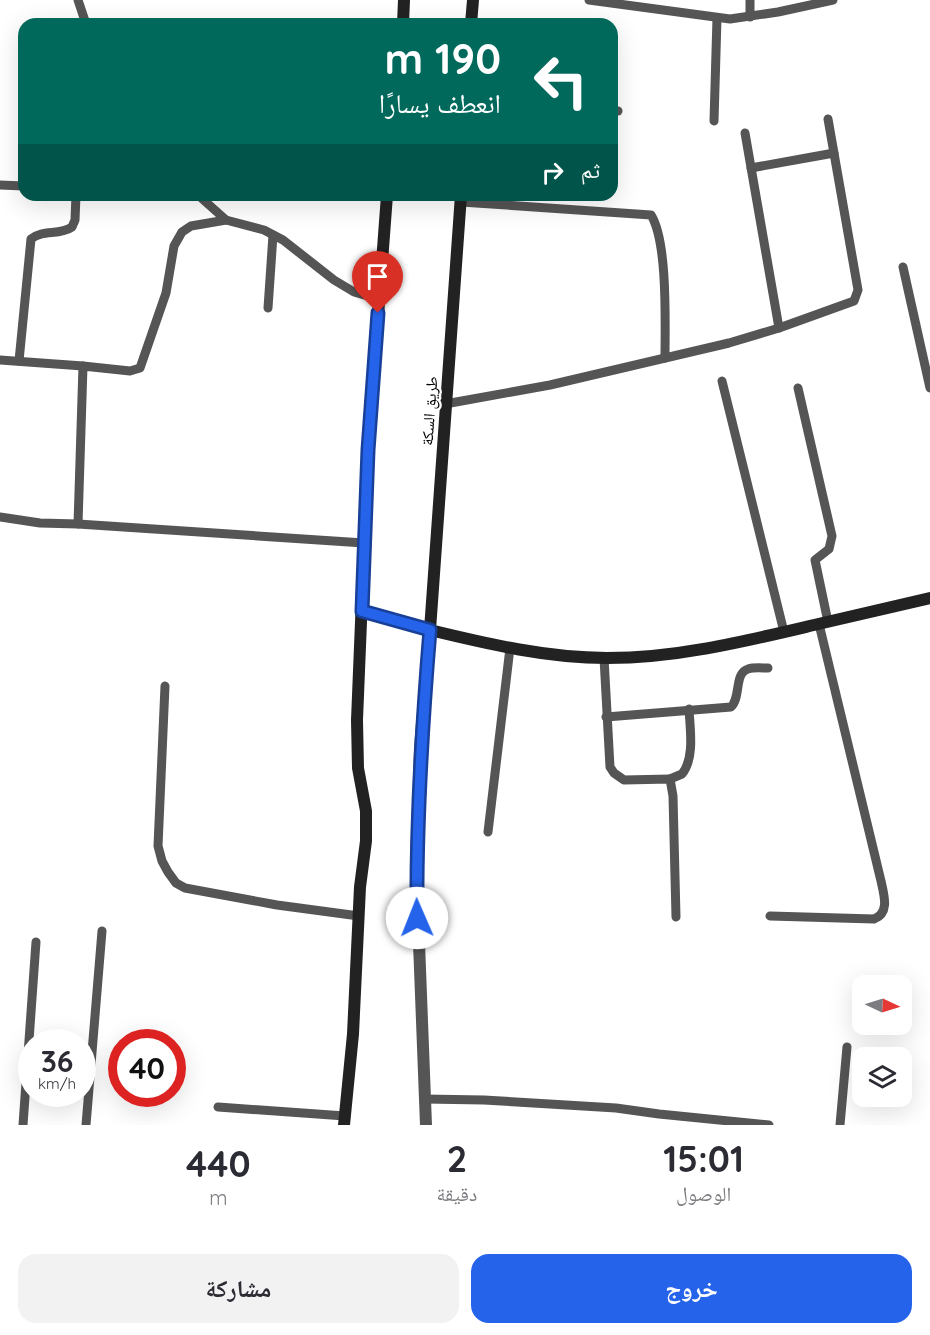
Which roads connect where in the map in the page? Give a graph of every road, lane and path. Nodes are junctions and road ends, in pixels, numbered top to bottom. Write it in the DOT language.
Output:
graph roads {
  1 [pos="78,0"];
  2 [pos="404,0"];
  3 [pos="473,0"];
  4 [pos="589,0"];
  5 [pos="750,0"];
  6 [pos="832,0"];
  7 [pos="750,17"];
  8 [pos="84,18"];
  9 [pos="403,18"];
  10 [pos="472,18"];
  11 [pos="717,18"];
  12 [pos="828,119"];
  13 [pos="714,122"];
  14 [pos="745,134"];
  15 [pos="834,153"];
  16 [pos="751,168"];
  17 [pos="0,185"];
  18 [pos="18,186"];
  19 [pos="76,201"];
  20 [pos="205,201"];
  21 [pos="386,201"];
  22 [pos="461,201"];
  23 [pos="485,201"];
  24 [pos="226,220"];
  25 [pos="273,235"];
  26 [pos="903,267"];
  27 [pos="378,299"];
  28 [pos="268,308"];
  29 [pos="779,328"];
  30 [pos="665,358"];
  31 [pos="0,360"];
  32 [pos="19,361"];
  33 [pos="82,366"];
  34 [pos="722,381"];
  35 [pos="798,388"];
  36 [pos="930,388"];
  37 [pos="445,404"];
  38 [pos="0,517"];
  39 [pos="78,524"];
  40 [pos="364,543"];
  41 [pos="930,597"];
  42 [pos="362,611"];
  43 [pos="824,623"];
  44 [pos="430,630"];
  45 [pos="784,632"];
  46 [pos="510,648"];
  47 [pos="604,658"];
  48 [pos="768,668"];
  49 [pos="165,687"];
  50 [pos="689,709"];
  51 [pos="606,717"];
  52 [pos="670,779"];
  53 [pos="488,832"];
  54 [pos="359,916"];
  55 [pos="770,916"];
  56 [pos="676,917"];
  57 [pos="102,931"];
  58 [pos="36,942"];
  59 [pos="847,1047"];
  60 [pos="424,1099"];
  61 [pos="218,1107"];
  62 [pos="344,1121"];
  63 [pos="23,1125"];
  64 [pos="86,1125"];
  65 [pos="426,1125"];
  66 [pos="769,1125"];
  67 [pos="840,1125"];
  1 -- 8 [label="street"];
  2 -- 9 [label="main road"];
  3 -- 10 [label="main road"];
  4 -- 11 [label="street"];
  5 -- 7 [label="street"];
  6 -- 7 [label="street"];
  7 -- 11 [label="street"];
  11 -- 13 [label="street"];
  12 -- 15 [label="street"];
  14 -- 16 [label="street"];
  15 -- 16 [label="street"];
  15 -- 29 [label="street"];
  16 -- 29 [label="street"];
  17 -- 18 [label="street"];
  19 -- 32 [label="street"];
  20 -- 24 [label="street"];
  21 -- 27 [label="main road"];
  22 -- 37 [label="main road, طريق السكة"];
  23 -- 30 [label="street"];
  24 -- 25 [label="street"];
  24 -- 33 [label="street"];
  25 -- 27 [label="street"];
  25 -- 28 [label="street"];
  26 -- 36 [label="street"];
  27 -- 40 [label="main road"];
  29 -- 30 [label="street"];
  30 -- 37 [label="street"];
  31 -- 32 [label="street"];
  32 -- 33 [label="street"];
  33 -- 39 [label="street"];
  34 -- 45 [label="street"];
  35 -- 43 [label="street"];
  37 -- 44 [label="main road, طريق السكة"];
  38 -- 39 [label="street"];
  39 -- 40 [label="street"];
  40 -- 42 [label="main road"];
  41 -- 43 [label="main road"];
  42 -- 44 [label="street"];
  42 -- 54 [label="main road"];
  43 -- 45 [label="main road"];
  43 -- 55 [label="street"];
  44 -- 46 [label="main road"];
  44 -- 60 [label="street"];
  45 -- 47 [label="main road"];
  46 -- 47 [label="main road"];
  46 -- 53 [label="street"];
  47 -- 51 [label="street"];
  48 -- 50 [label="street"];
  49 -- 54 [label="street"];
  50 -- 51 [label="street"];
  50 -- 52 [label="street"];
  51 -- 52 [label="street"];
  52 -- 56 [label="street"];
  54 -- 62 [label="main road"];
  57 -- 64 [label="street"];
  58 -- 63 [label="street"];
  59 -- 67 [label="street"];
  60 -- 65 [label="street"];
  60 -- 66 [label="street"];
  61 -- 62 [label="street"];
}
